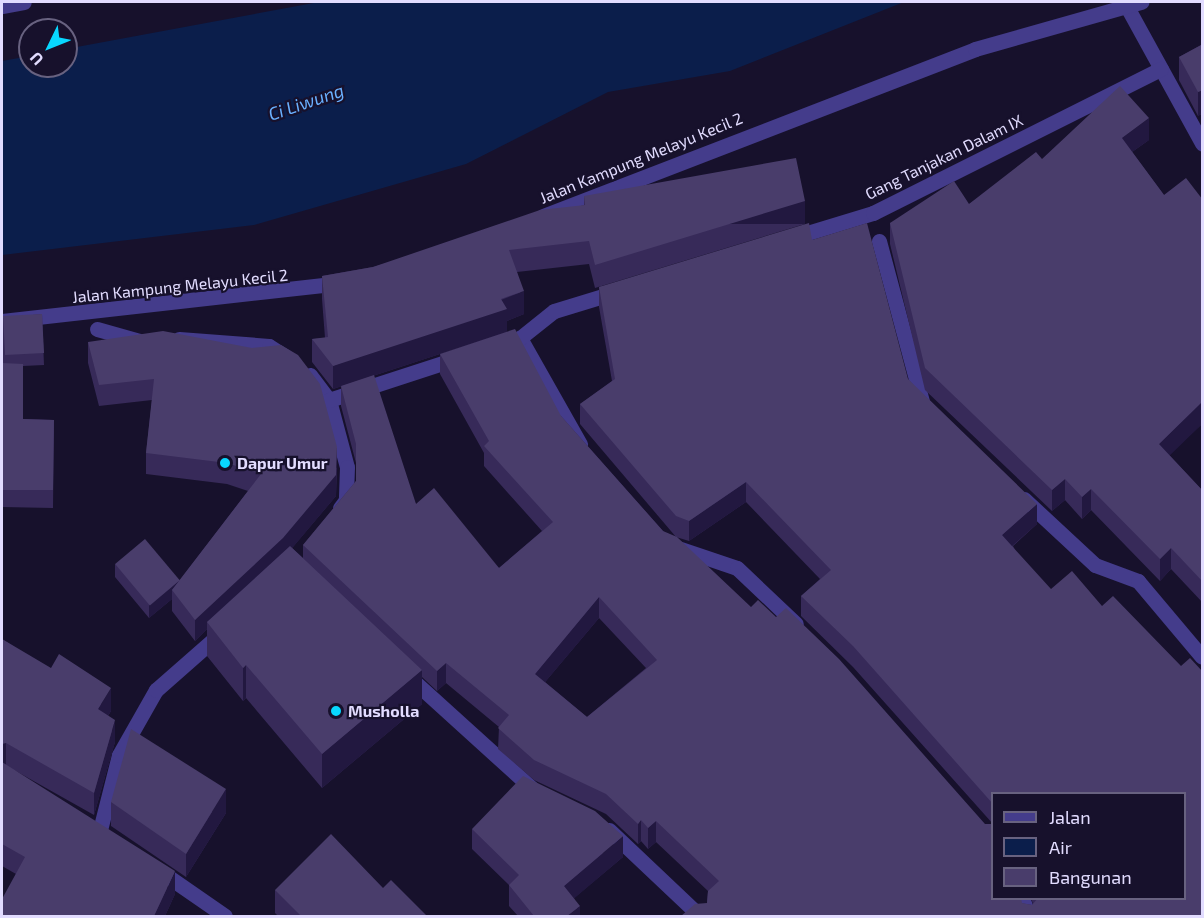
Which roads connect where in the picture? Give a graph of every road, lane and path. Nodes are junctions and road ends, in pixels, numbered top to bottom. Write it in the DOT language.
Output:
graph roads {
  1 [pos="24,2"];
  2 [pos="1134,3"];
  3 [pos="2,6"];
  4 [pos="1161,69"];
  5 [pos="1203,143"];
  6 [pos="530,222"];
  7 [pos="879,241"];
  8 [pos="771,245"];
  9 [pos="353,279"];
  10 [pos="634,286"];
  11 [pos="2,321"];
  12 [pos="97,329"];
  13 [pos="520,338"];
  14 [pos="329,400"];
  15 [pos="933,414"];
  16 [pos="594,460"];
  17 [pos="1010,485"];
  18 [pos="325,525"];
  19 [pos="662,537"];
  20 [pos="234,621"];
  21 [pos="813,640"];
  22 [pos="1203,657"];
  23 [pos="398,666"];
  24 [pos="553,800"];
  25 [pos="592,818"];
  26 [pos="81,819"];
  27 [pos="148,863"];
  28 [pos="1023,900"];
  29 [pos="225,916"];
  30 [pos="700,916"];
  31 [pos="1029,916"];
  1 -- 3 [label="street"];
  2 -- 4 [label="street"];
  2 -- 6 [label="street, Jalan Kampung Melayu Kecil 2"];
  4 -- 5 [label="street"];
  4 -- 8 [label="street, Gang Tanjakan Dalam IX"];
  7 -- 15 [label="street"];
  9 -- 11 [label="street, Jalan Kampung Melayu Kecil 2"];
  10 -- 13 [label="street"];
  12 -- 14 [label="street"];
  13 -- 14 [label="street"];
  13 -- 16 [label="street"];
  14 -- 18 [label="street"];
  17 -- 22 [label="street"];
  19 -- 21 [label="street"];
  20 -- 26 [label="street"];
  23 -- 24 [label="street"];
  25 -- 30 [label="street"];
  27 -- 29 [label="street"];
  28 -- 31 [label="street"];
}
